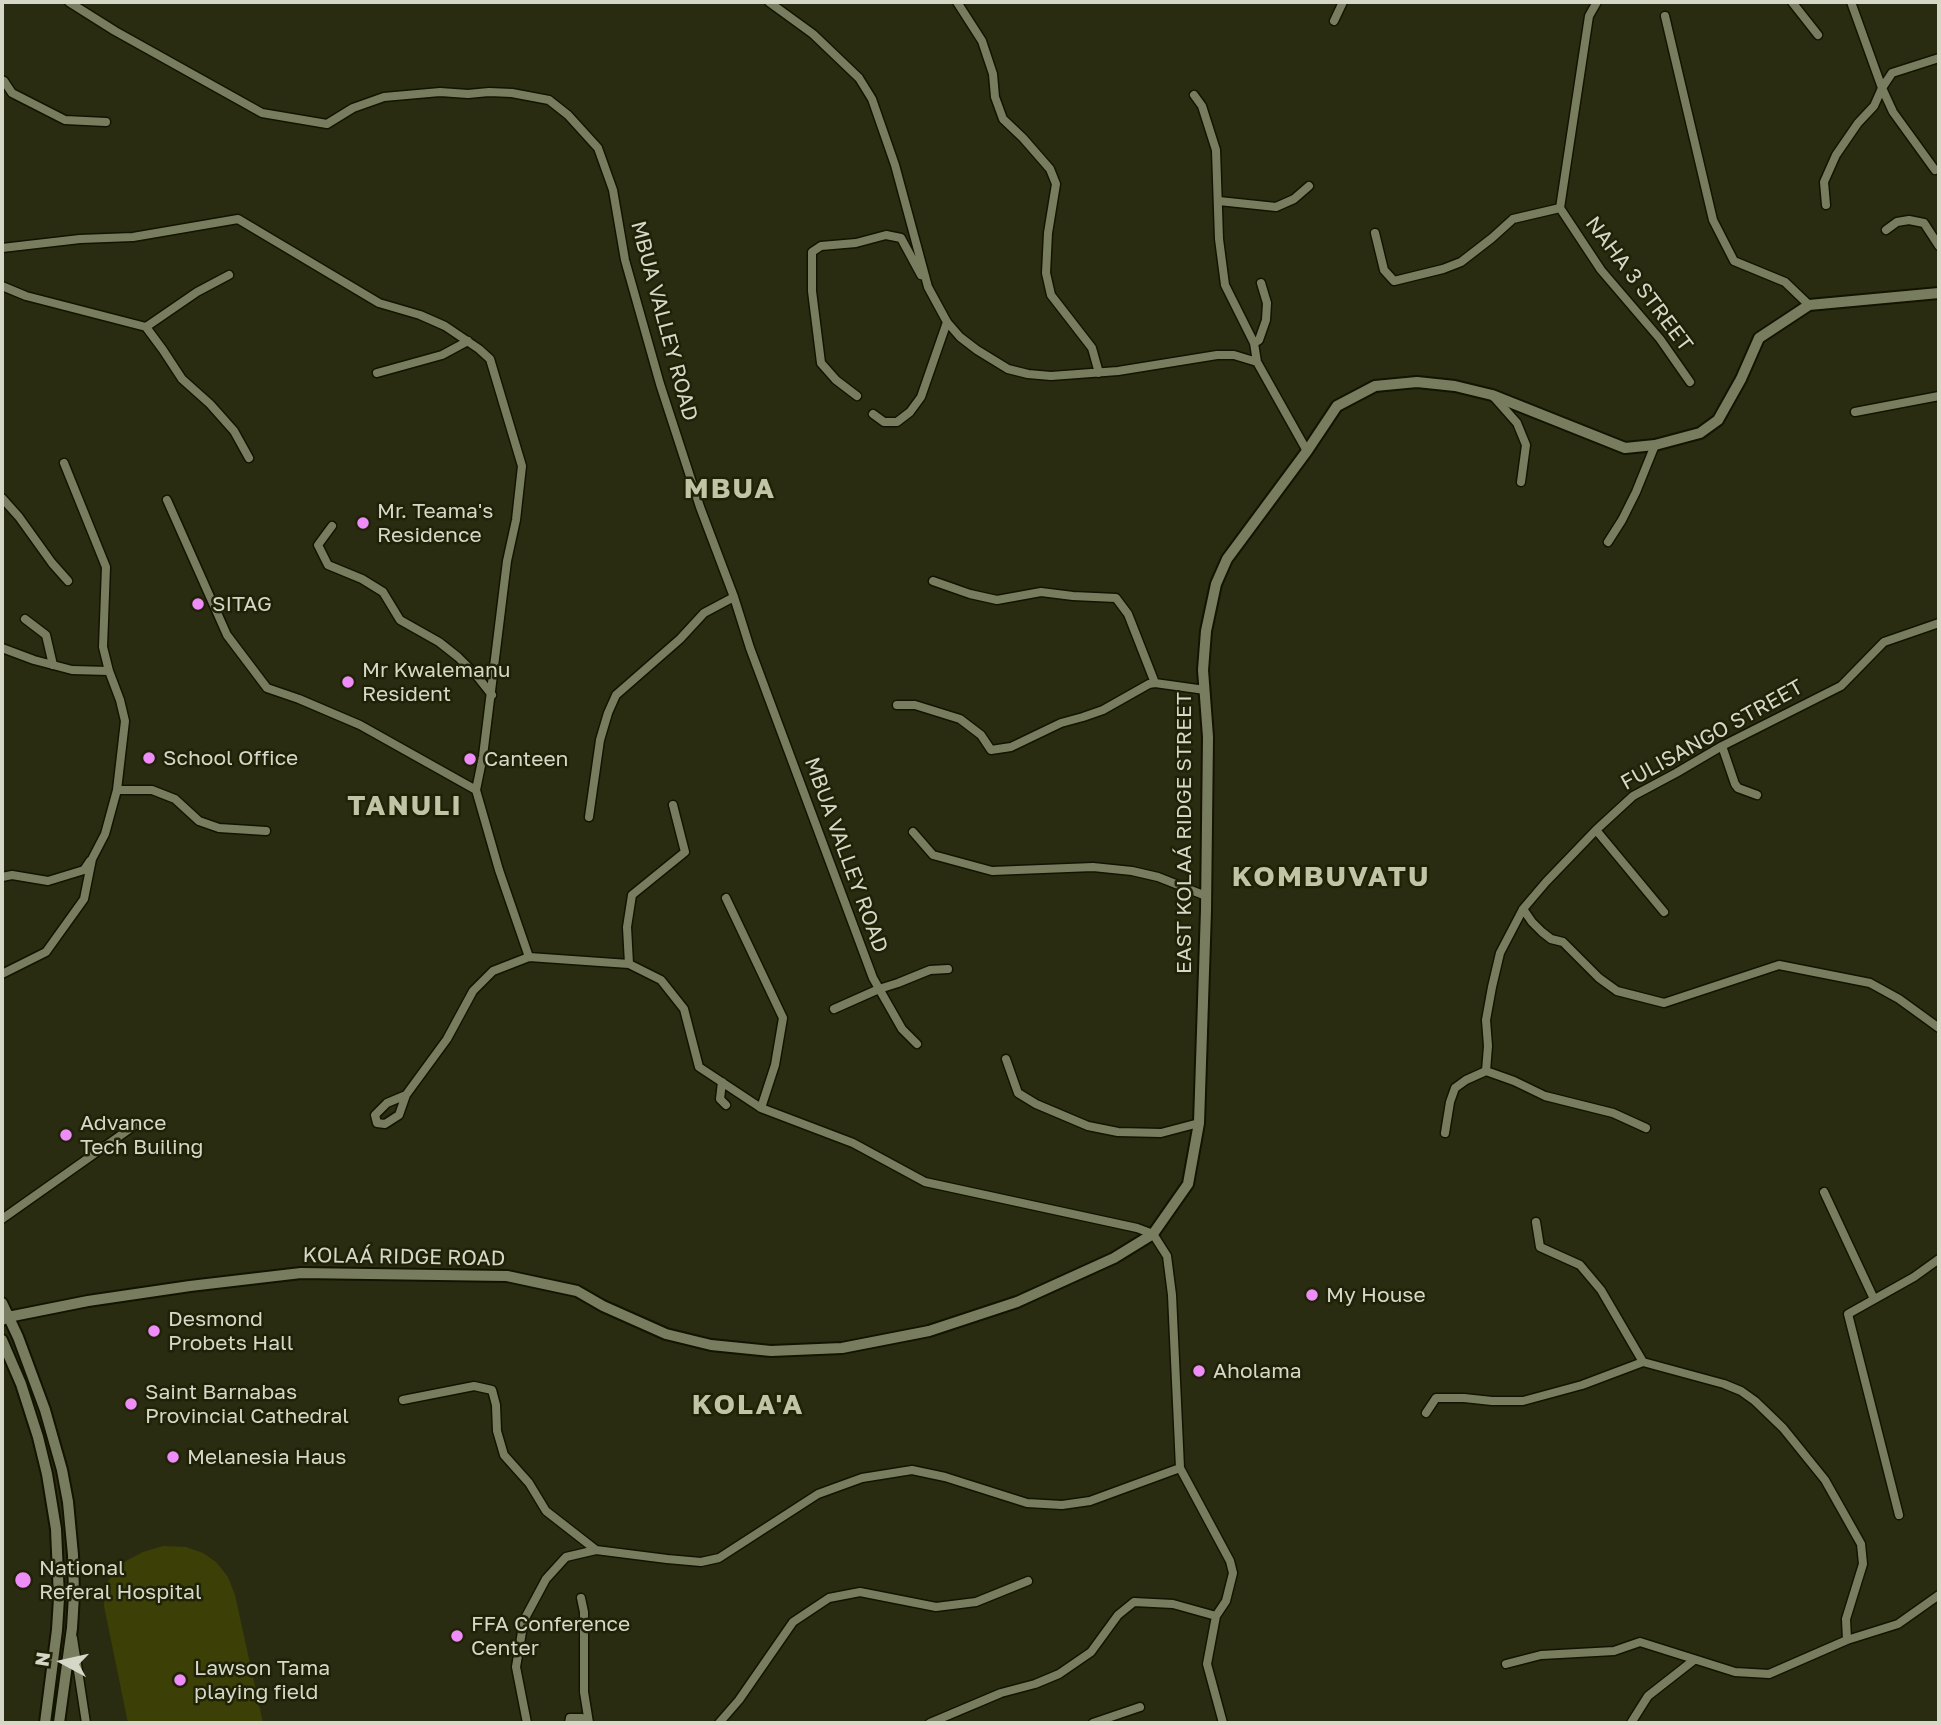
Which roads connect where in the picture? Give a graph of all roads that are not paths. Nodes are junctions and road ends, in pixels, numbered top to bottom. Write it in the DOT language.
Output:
graph roads {
  1 [pos="69,2"];
  2 [pos="769,2"];
  3 [pos="957,2"];
  4 [pos="1343,2"];
  5 [pos="1597,2"];
  6 [pos="1792,2"];
  7 [pos="1851,2"];
  8 [pos="1665,16"];
  9 [pos="1334,21"];
  10 [pos="1818,35"];
  11 [pos="1939,58"];
  12 [pos="2,80"];
  13 [pos="1882,88"];
  14 [pos="1194,95"];
  15 [pos="106,122"];
  16 [pos="1935,170"];
  17 [pos="1309,186"];
  18 [pos="1219,201"];
  19 [pos="1826,205"];
  20 [pos="1560,208"];
  21 [pos="1886,230"];
  22 [pos="1375,233"];
  23 [pos="1939,246"];
  24 [pos="2,248"];
  25 [pos="229,275"];
  26 [pos="1261,283"];
  27 [pos="2,286"];
  28 [pos="928,287"];
  29 [pos="1939,293"];
  30 [pos="1809,305"];
  31 [pos="947,322"];
  32 [pos="146,327"];
  33 [pos="468,341"];
  34 [pos="1254,343"];
  35 [pos="1257,362"];
  36 [pos="377,373"];
  37 [pos="1098,373"];
  38 [pos="1690,382"];
  39 [pos="1492,395"];
  40 [pos="1939,396"];
  41 [pos="857,397"];
  42 [pos="1855,412"];
  43 [pos="873,414"];
  44 [pos="1655,445"];
  45 [pos="1307,451"];
  46 [pos="248,457"];
  47 [pos="64,463"];
  48 [pos="1521,482"];
  49 [pos="2,498"];
  50 [pos="167,500"];
  51 [pos="332,526"];
  52 [pos="1608,542"];
  53 [pos="68,581"];
  54 [pos="933,581"];
  55 [pos="734,597"];
  56 [pos="25,619"];
  57 [pos="1939,623"];
  58 [pos="2,648"];
  59 [pos="53,665"];
  60 [pos="109,671"];
  61 [pos="1155,683"];
  62 [pos="1205,690"];
  63 [pos="492,695"];
  64 [pos="897,705"];
  65 [pos="1722,746"];
  66 [pos="117,790"];
  67 [pos="475,790"];
  68 [pos="1757,795"];
  69 [pos="673,805"];
  70 [pos="589,817"];
  71 [pos="1596,830"];
  72 [pos="266,831"];
  73 [pos="913,832"];
  74 [pos="92,859"];
  75 [pos="2,877"];
  76 [pos="1206,896"];
  77 [pos="726,898"];
  78 [pos="1523,909"];
  79 [pos="1664,912"];
  80 [pos="530,957"];
  81 [pos="629,964"];
  82 [pos="948,969"];
  83 [pos="2,974"];
  84 [pos="879,989"];
  85 [pos="834,1009"];
  86 [pos="1939,1028"];
  87 [pos="917,1044"];
  88 [pos="1006,1059"];
  89 [pos="1486,1071"];
  90 [pos="722,1082"];
  91 [pos="406,1094"];
  92 [pos="726,1105"];
  93 [pos="761,1108"];
  94 [pos="138,1123"];
  95 [pos="1199,1124"];
  96 [pos="1646,1128"];
  97 [pos="1445,1133"];
  98 [pos="1824,1192"];
  99 [pos="2,1219"];
  100 [pos="1536,1222"];
  101 [pos="1153,1234"];
  102 [pos="1939,1259"];
  103 [pos="1874,1299"];
  104 [pos="2,1303"];
  105 [pos="5,1318"];
  106 [pos="2,1340"];
  107 [pos="1643,1362"];
  108 [pos="404,1400"];
  109 [pos="1426,1413"];
  110 [pos="1180,1468"];
  111 [pos="1899,1515"];
  112 [pos="596,1550"];
  113 [pos="1028,1581"];
  114 [pos="1939,1595"];
  115 [pos="582,1598"];
  116 [pos="1216,1616"];
  117 [pos="72,1628"];
  118 [pos="1847,1640"];
  119 [pos="1694,1660"];
  120 [pos="1506,1664"];
  121 [pos="1140,1707"];
  122 [pos="45,1723"];
  123 [pos="59,1723"];
  124 [pos="86,1723"];
  125 [pos="527,1723"];
  126 [pos="569,1723"];
  127 [pos="588,1723"];
  128 [pos="719,1723"];
  129 [pos="930,1723"];
  130 [pos="1093,1723"];
  131 [pos="1223,1723"];
  132 [pos="1631,1723"];
  1 -- 55 [label="street, MBUA VALLEY ROAD"];
  2 -- 28 [label="street"];
  3 -- 37 [label="street"];
  4 -- 9 [label="street"];
  5 -- 20 [label="street, NAHA 3 STREET"];
  6 -- 10 [label="street"];
  7 -- 13 [label="street"];
  8 -- 30 [label="street"];
  11 -- 13 [label="street"];
  12 -- 15 [label="street"];
  13 -- 16 [label="street"];
  13 -- 19 [label="street"];
  14 -- 18 [label="street"];
  17 -- 18 [label="street"];
  18 -- 34 [label="street"];
  20 -- 22 [label="street"];
  20 -- 38 [label="street, NAHA 3 STREET"];
  21 -- 23 [label="street"];
  24 -- 33 [label="street"];
  25 -- 32 [label="street"];
  26 -- 34 [label="street"];
  27 -- 32 [label="street"];
  28 -- 31 [label="street"];
  28 -- 41 [label="street"];
  29 -- 30 [label="street"];
  30 -- 44 [label="street, EAST KOLAÁ RIDGE STREET"];
  31 -- 37 [label="street"];
  31 -- 43 [label="street"];
  32 -- 46 [label="street"];
  33 -- 36 [label="street"];
  33 -- 63 [label="street"];
  34 -- 35 [label="street"];
  35 -- 37 [label="street"];
  35 -- 45 [label="street"];
  39 -- 44 [label="street, EAST KOLAÁ RIDGE STREET"];
  39 -- 45 [label="street, EAST KOLAÁ RIDGE STREET"];
  39 -- 48 [label="street"];
  40 -- 42 [label="street"];
  44 -- 52 [label="street"];
  45 -- 62 [label="street, EAST KOLAÁ RIDGE STREET"];
  47 -- 60 [label="street"];
  49 -- 53 [label="street"];
  50 -- 67 [label="street"];
  51 -- 63 [label="street"];
  54 -- 61 [label="street"];
  55 -- 70 [label="street"];
  55 -- 84 [label="street, MBUA VALLEY ROAD"];
  56 -- 59 [label="street"];
  57 -- 65 [label="street, FULISANGO STREET"];
  58 -- 59 [label="street"];
  59 -- 60 [label="street"];
  60 -- 66 [label="street"];
  61 -- 62 [label="street"];
  61 -- 64 [label="street"];
  62 -- 76 [label="street, EAST KOLAÁ RIDGE STREET"];
  63 -- 67 [label="street"];
  65 -- 68 [label="street"];
  65 -- 71 [label="street, FULISANGO STREET"];
  66 -- 72 [label="street"];
  66 -- 74 [label="street"];
  67 -- 80 [label="street"];
  69 -- 81 [label="street"];
  71 -- 78 [label="street, FULISANGO STREET"];
  71 -- 79 [label="street"];
  73 -- 76 [label="street"];
  74 -- 75 [label="street"];
  74 -- 83 [label="street"];
  76 -- 95 [label="street, EAST KOLAÁ RIDGE STREET"];
  77 -- 93 [label="street"];
  78 -- 86 [label="street"];
  78 -- 89 [label="street, FULISANGO STREET"];
  80 -- 81 [label="street"];
  80 -- 91 [label="street"];
  81 -- 90 [label="street"];
  82 -- 84 [label="street"];
  84 -- 85 [label="street"];
  84 -- 87 [label="street, MBUA VALLEY ROAD"];
  88 -- 95 [label="street"];
  89 -- 96 [label="street"];
  89 -- 97 [label="street"];
  90 -- 92 [label="street"];
  90 -- 93 [label="street"];
  93 -- 101 [label="street"];
  94 -- 99 [label="street"];
  95 -- 101 [label="street, EAST KOLAÁ RIDGE STREET"];
  98 -- 103 [label="street"];
  100 -- 107 [label="street"];
  101 -- 105 [label="street, KOLAÁ RIDGE ROAD"];
  101 -- 110 [label="street"];
  102 -- 103 [label="street"];
  103 -- 111 [label="street"];
  104 -- 105 [label="street"];
  105 -- 117 [label="street"];
  106 -- 122 [label="street"];
  107 -- 109 [label="street"];
  107 -- 118 [label="street"];
  108 -- 112 [label="street"];
  110 -- 112 [label="street"];
  110 -- 116 [label="street"];
  112 -- 125 [label="street"];
  113 -- 128 [label="street"];
  114 -- 118 [label="street"];
  115 -- 127 [label="street"];
  116 -- 129 [label="street"];
  116 -- 131 [label="street"];
  117 -- 123 [label="street"];
  117 -- 124 [label="street"];
  118 -- 119 [label="street"];
  119 -- 120 [label="street"];
  119 -- 132 [label="street"];
  121 -- 130 [label="street"];
  126 -- 127 [label="street"];
}
